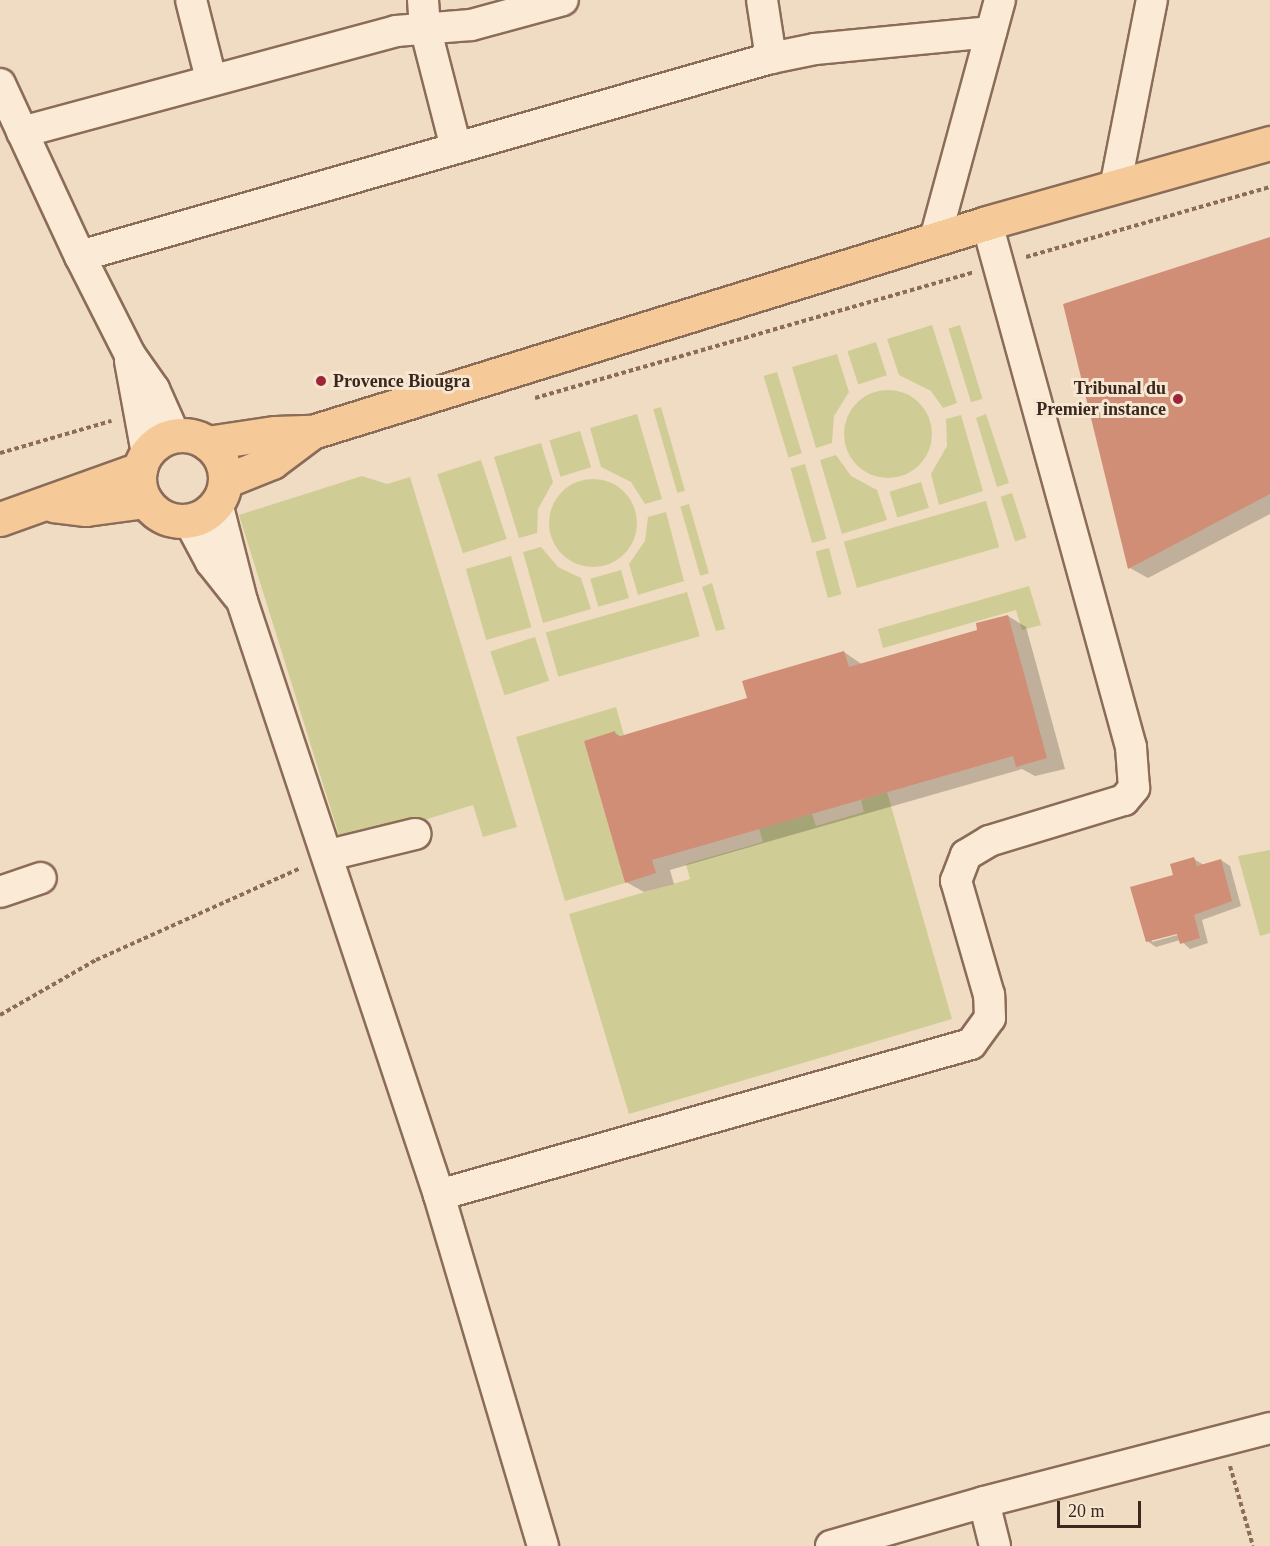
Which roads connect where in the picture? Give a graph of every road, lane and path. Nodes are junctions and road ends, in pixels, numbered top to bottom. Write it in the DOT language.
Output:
graph roads {
  1 [pos="191,0"];
  2 [pos="563,0"];
  3 [pos="762,0"];
  4 [pos="1000,0"];
  5 [pos="1152,0"];
  6 [pos="424,14"];
  7 [pos="991,32"];
  8 [pos="771,58"];
  9 [pos="211,80"];
  10 [pos="0,84"];
  11 [pos="22,132"];
  12 [pos="1270,143"];
  13 [pos="456,148"];
  14 [pos="1270,187"];
  15 [pos="1115,188"];
  16 [pos="987,223"];
  17 [pos="935,239"];
  18 [pos="80,256"];
  19 [pos="999,265"];
  20 [pos="130,355"];
  21 [pos="532,399"];
  22 [pos="138,413"];
  23 [pos="312,432"];
  24 [pos="175,436"];
  25 [pos="207,443"];
  26 [pos="0,453"];
  27 [pos="144,461"];
  28 [pos="221,492"];
  29 [pos="146,501"];
  30 [pos="48,505"];
  31 [pos="0,519"];
  32 [pos="189,521"];
  33 [pos="242,601"];
  34 [pos="415,834"];
  35 [pos="329,855"];
  36 [pos="41,878"];
  37 [pos="0,892"];
  38 [pos="0,1015"];
  39 [pos="439,1195"];
  40 [pos="1270,1428"];
  41 [pos="1223,1442"];
  42 [pos="984,1502"];
  43 [pos="861,1543"];
  44 [pos="543,1546"];
  45 [pos="831,1546"];
  46 [pos="995,1546"];
  47 [pos="1253,1546"];
  1 -- 9 [label="street"];
  2 -- 6 [label="street"];
  3 -- 8 [label="street"];
  4 -- 7 [label="street"];
  5 -- 15 [label="street"];
  6 -- 9 [label="street"];
  6 -- 13 [label="street"];
  7 -- 8 [label="street"];
  7 -- 17 [label="street"];
  8 -- 13 [label="street"];
  9 -- 11 [label="street"];
  10 -- 11 [label="street"];
  11 -- 18 [label="street"];
  12 -- 15 [label="main road"];
  13 -- 18 [label="street"];
  14 -- 19 [label="path"];
  15 -- 16 [label="main road"];
  16 -- 17 [label="main road"];
  16 -- 19 [label="street"];
  17 -- 23 [label="main road"];
  18 -- 20 [label="street"];
  19 -- 21 [label="path"];
  19 -- 39 [label="street"];
  20 -- 22 [label="street"];
  20 -- 24 [label="street"];
  22 -- 26 [label="path"];
  22 -- 27 [label="street"];
  23 -- 25 [label="main road"];
  23 -- 28 [label="main road"];
  24 -- 25 [label="main road"];
  24 -- 27 [label="main road"];
  25 -- 28 [label="main road"];
  27 -- 29 [label="main road"];
  27 -- 30 [label="main road"];
  28 -- 32 [label="main road"];
  28 -- 33 [label="street"];
  29 -- 30 [label="main road"];
  29 -- 32 [label="main road"];
  30 -- 31 [label="main road"];
  32 -- 33 [label="street"];
  33 -- 35 [label="street"];
  34 -- 35 [label="street"];
  35 -- 38 [label="path"];
  35 -- 39 [label="street"];
  36 -- 37 [label="street"];
  39 -- 44 [label="street"];
  40 -- 41 [label="street"];
  41 -- 42 [label="street"];
  41 -- 47 [label="path"];
  42 -- 43 [label="street"];
  42 -- 46 [label="street"];
  43 -- 45 [label="street"];
}
